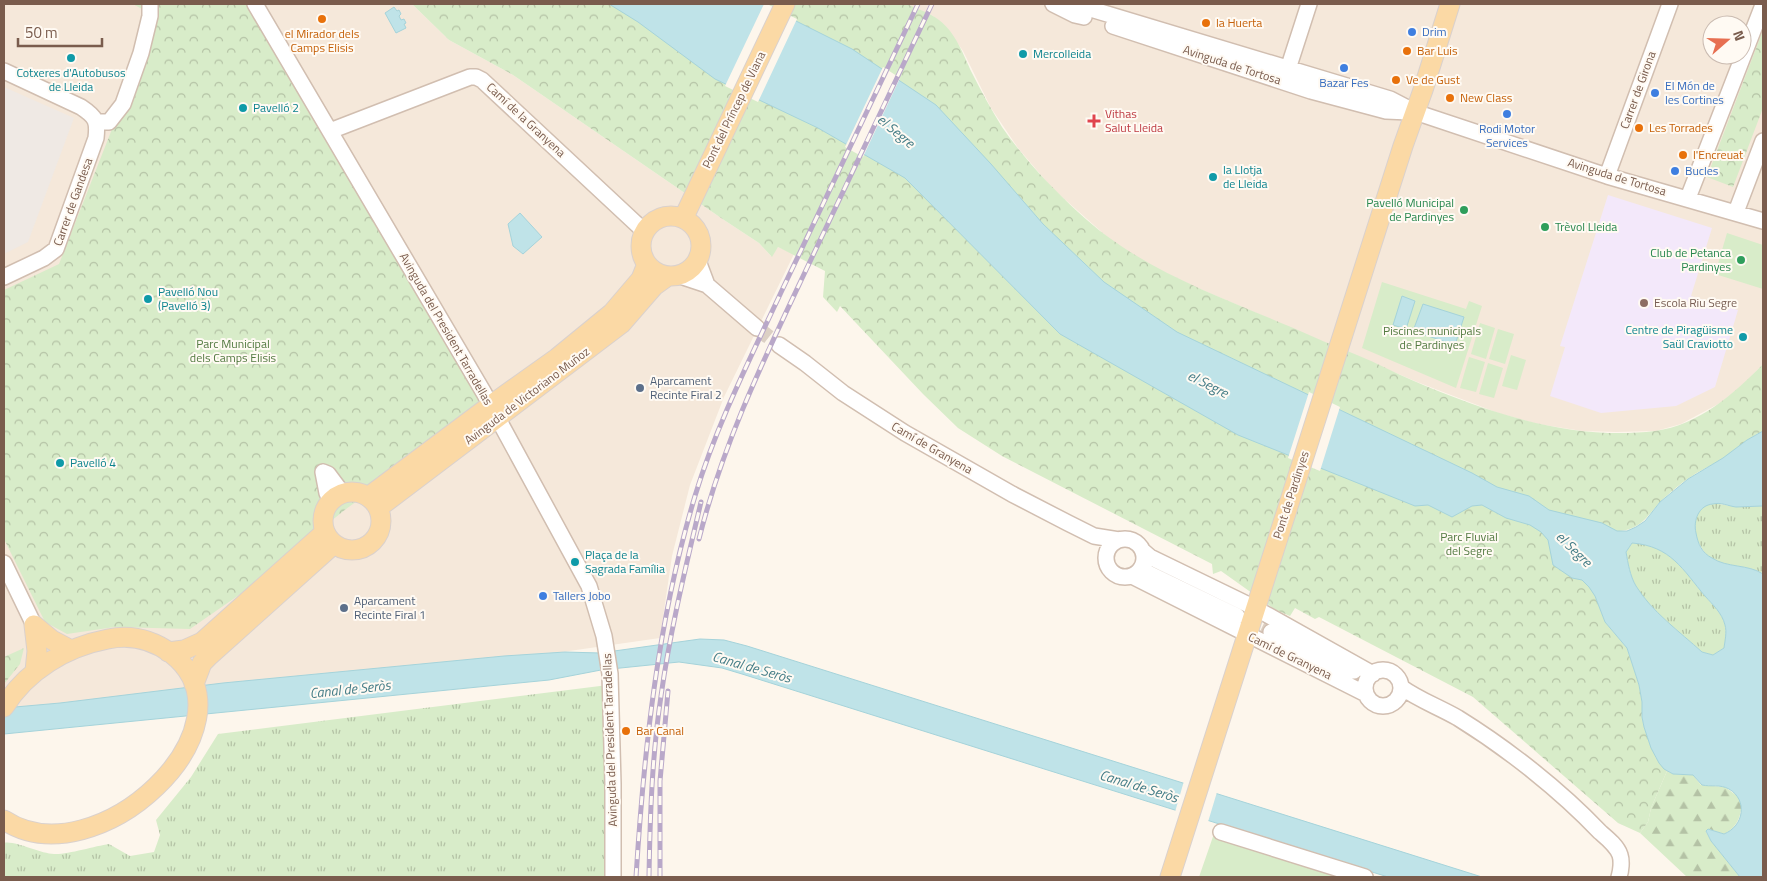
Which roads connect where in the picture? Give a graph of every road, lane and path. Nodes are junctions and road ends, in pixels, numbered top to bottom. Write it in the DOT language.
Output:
graph roads {
  1 [pos="255,4"];
  2 [pos="785,4"];
  3 [pos="1053,4"];
  4 [pos="1074,4"];
  5 [pos="1309,4"];
  6 [pos="1450,4"];
  7 [pos="1670,4"];
  8 [pos="149,5"];
  9 [pos="1763,5"];
  10 [pos="1288,69"];
  11 [pos="4,71"];
  12 [pos="1415,112"];
  13 [pos="97,124"];
  14 [pos="330,131"];
  15 [pos="1763,141"];
  16 [pos="1606,176"];
  17 [pos="1688,198"];
  18 [pos="1736,212"];
  19 [pos="684,218"];
  20 [pos="1763,220"];
  21 [pos="644,232"];
  22 [pos="698,262"];
  23 [pos="647,264"];
  24 [pos="674,276"];
  25 [pos="4,278"];
  26 [pos="707,285"];
  27 [pos="757,328"];
  28 [pos="779,345"];
  29 [pos="494,411"];
  30 [pos="373,503"];
  31 [pos="1094,536"];
  32 [pos="329,538"];
  33 [pos="1119,540"];
  34 [pos="1143,551"];
  35 [pos="1106,556"];
  36 [pos="4,563"];
  37 [pos="1137,572"];
  38 [pos="1257,604"];
  39 [pos="1237,616"];
  40 [pos="34,625"];
  41 [pos="1272,632"];
  42 [pos="1247,635"];
  43 [pos="71,650"];
  44 [pos="168,652"];
  45 [pos="1346,670"];
  46 [pos="35,671"];
  47 [pos="1373,674"];
  48 [pos="194,684"];
  49 [pos="1399,693"];
  50 [pos="1366,694"];
  51 [pos="7,702"];
  52 [pos="7,826"];
  53 [pos="1221,832"];
  54 [pos="613,877"];
  55 [pos="1170,877"];
  56 [pos="1366,877"];
  57 [pos="1619,877"];
  1 -- 14 [label="street, Avinguda del President Tarradellas"];
  2 -- 19 [label="main road, Pont del Príncep de Viana"];
  3 -- 12 [label="street, Avinguda de Tortosa"];
  4 -- 10 [label="street, Avinguda de Tortosa"];
  5 -- 10 [label="street"];
  6 -- 12 [label="main road, Pont de Pardinyes"];
  7 -- 16 [label="street, Carrer de Girona"];
  8 -- 13 [label="street"];
  9 -- 17 [label="street"];
  10 -- 12 [label="street, Avinguda de Tortosa"];
  11 -- 13 [label="street"];
  12 -- 16 [label="street, Avinguda de Tortosa"];
  12 -- 38 [label="main road, Pont de Pardinyes"];
  13 -- 25 [label="street, Carrer de Gandesa"];
  14 -- 21 [label="street, Camí de la Granyena"];
  14 -- 29 [label="street, Avinguda del President Tarradellas"];
  15 -- 18 [label="street"];
  16 -- 17 [label="street, Avinguda de Tortosa"];
  17 -- 18 [label="street, Avinguda de Tortosa"];
  18 -- 20 [label="street, Avinguda de Tortosa"];
  19 -- 21 [label="main road"];
  19 -- 22 [label="main road"];
  21 -- 23 [label="main road"];
  22 -- 24 [label="main road"];
  22 -- 26 [label="street"];
  23 -- 24 [label="main road"];
  23 -- 29 [label="main road, Avinguda de Victoriano Muñoz"];
  24 -- 26 [label="street"];
  24 -- 29 [label="main road, Avinguda de Victoriano Muñoz"];
  26 -- 27 [label="street"];
  28 -- 31 [label="street, Camí de Granyena"];
  29 -- 30 [label="main road, Avinguda de Victoriano Muñoz"];
  29 -- 54 [label="street, Avinguda del President Tarradellas"];
  30 -- 32 [label="main road"];
  30 -- 32 [label="main road"];
  31 -- 33 [label="street, Camí de Granyena"];
  31 -- 35 [label="street"];
  32 -- 44 [label="main road"];
  32 -- 48 [label="main road"];
  33 -- 34 [label="street"];
  33 -- 35 [label="street"];
  34 -- 37 [label="street"];
  34 -- 38 [label="street, Camí de Granyena"];
  35 -- 37 [label="street"];
  36 -- 40 [label="street"];
  37 -- 39 [label="street"];
  37 -- 42 [label="street, Camí de Granyena"];
  38 -- 42 [label="main road, Pont de Pardinyes"];
  38 -- 47 [label="street, Camí de Granyena"];
  40 -- 43 [label="main road"];
  40 -- 46 [label="main road"];
  41 -- 45 [label="street, Camí de Granyena"];
  42 -- 50 [label="street, Camí de Granyena"];
  42 -- 55 [label="main road, Pont de Pardinyes"];
  43 -- 44 [label="main road"];
  43 -- 46 [label="main road"];
  44 -- 48 [label="main road"];
  45 -- 47 [label="street, Camí de Granyena"];
  45 -- 50 [label="street, Camí de Granyena"];
  46 -- 51 [label="main road"];
  47 -- 49 [label="street"];
  47 -- 50 [label="street"];
  48 -- 52 [label="main road"];
  49 -- 50 [label="street"];
  49 -- 57 [label="street"];
  53 -- 56 [label="street"];
}
